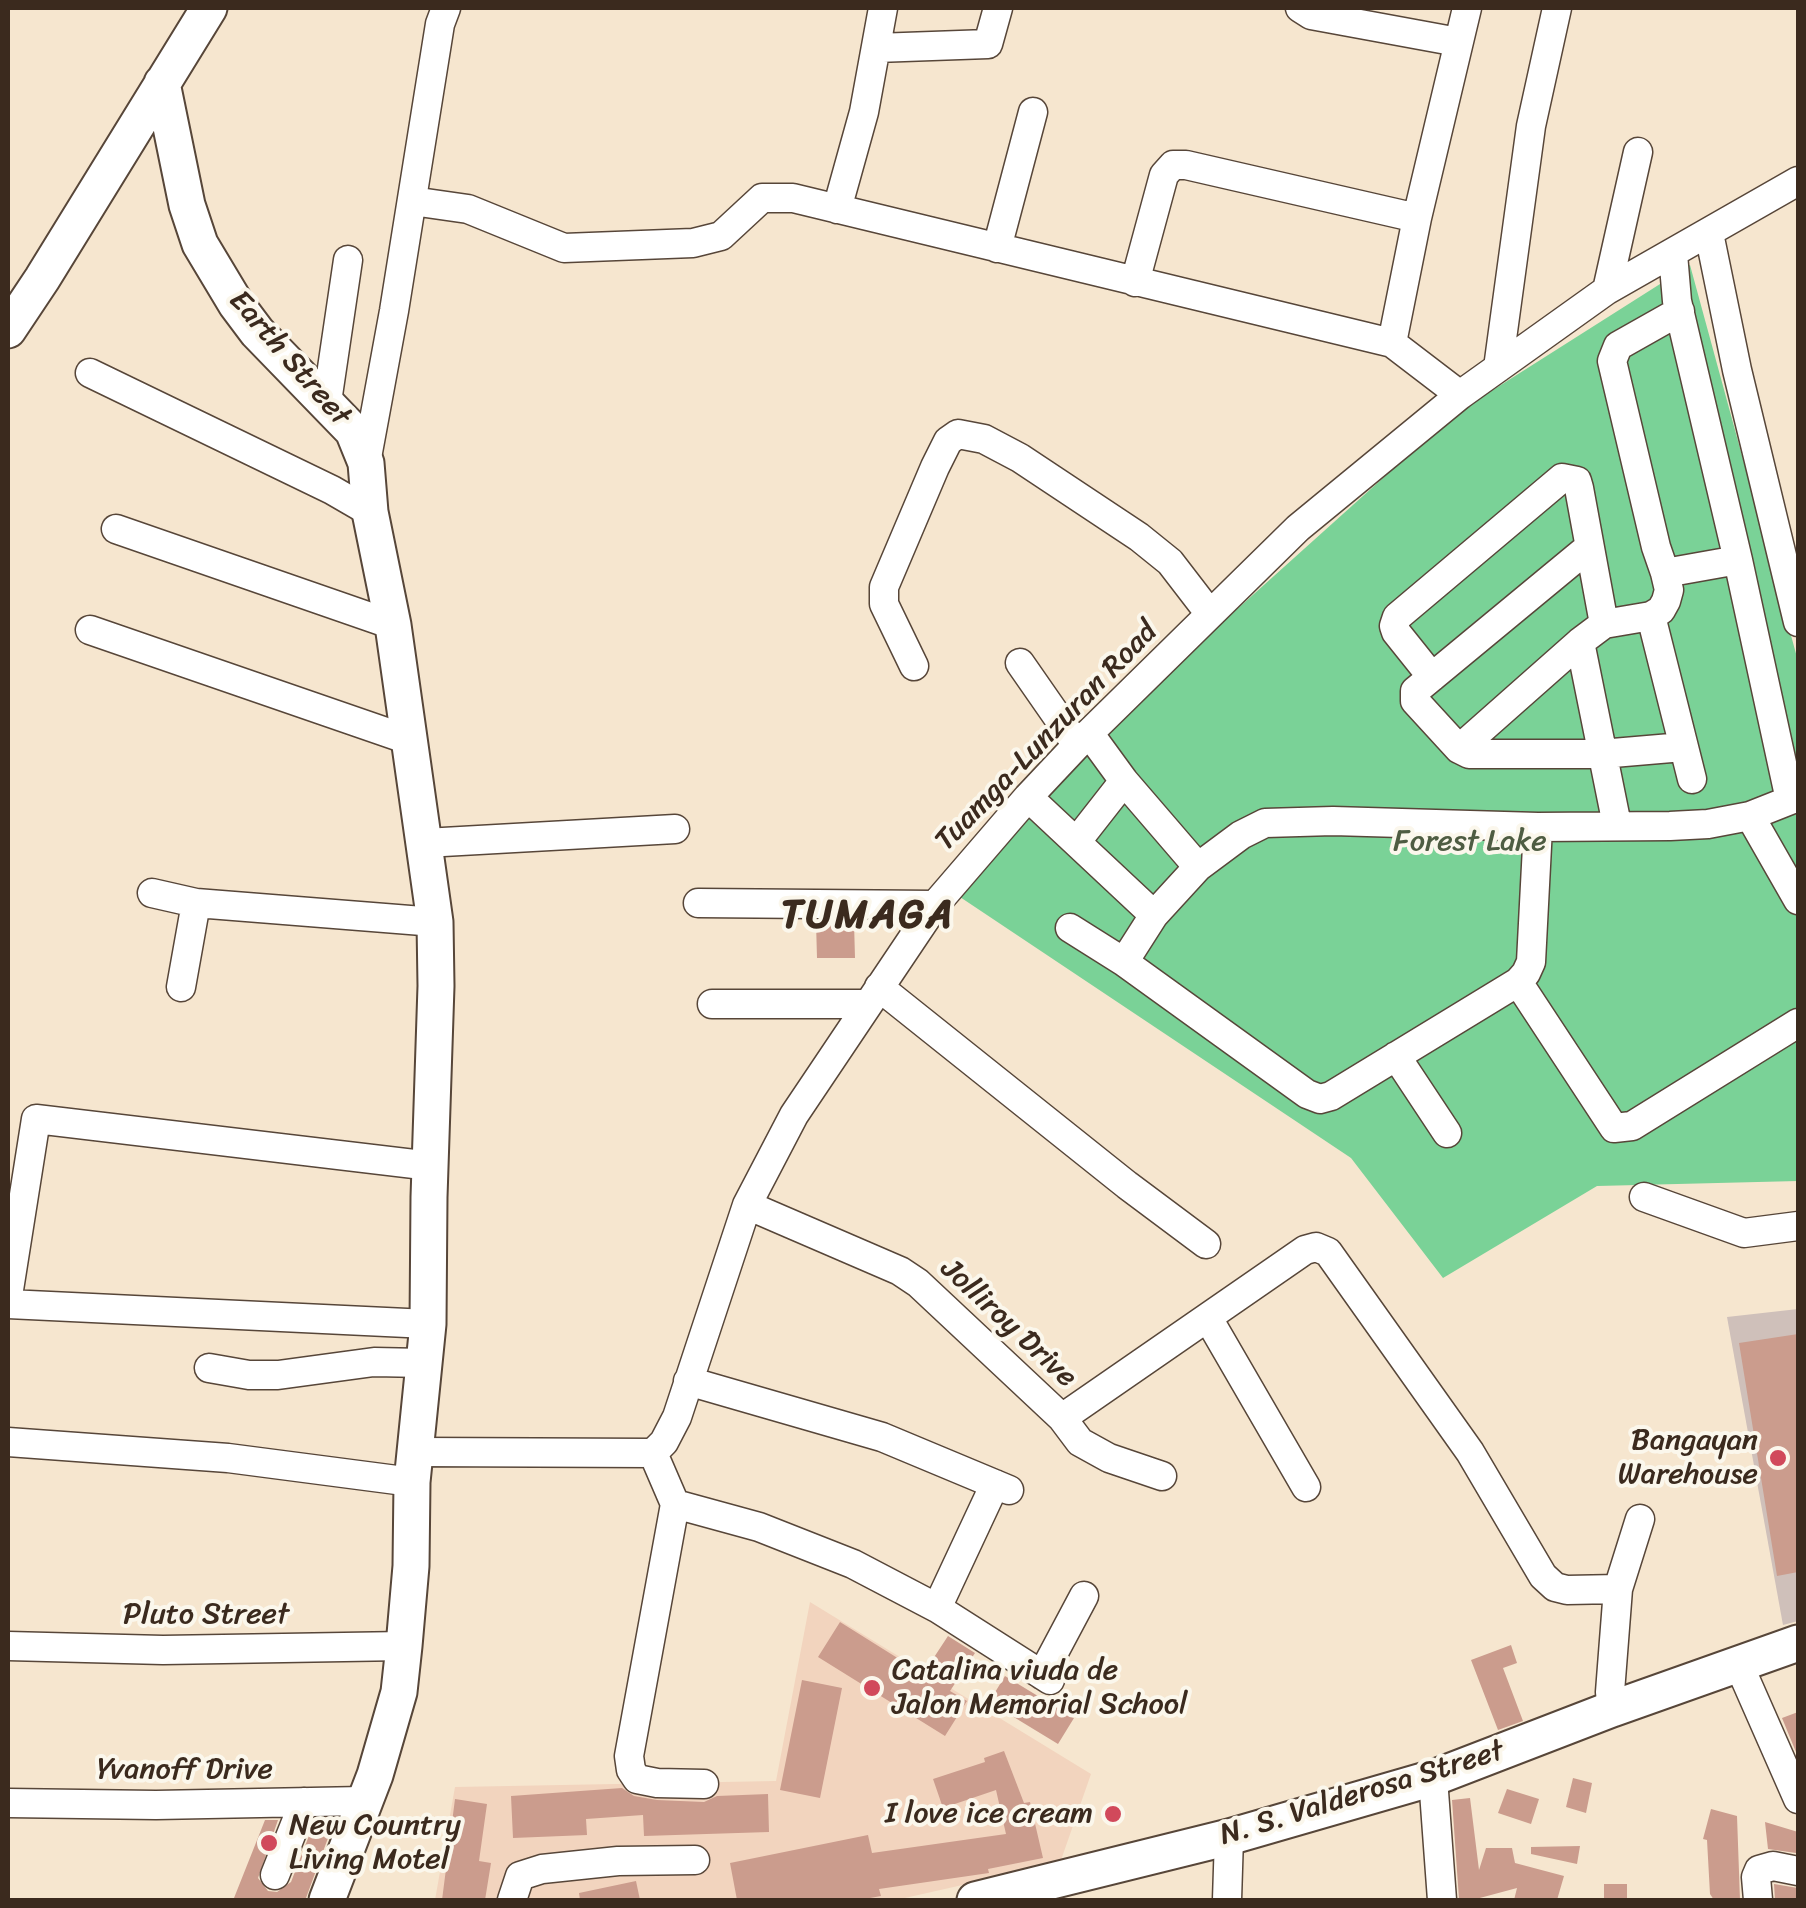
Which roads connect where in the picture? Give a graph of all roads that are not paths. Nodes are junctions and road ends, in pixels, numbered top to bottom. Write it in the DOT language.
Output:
graph roads {
  1 [pos="209,8"];
  2 [pos="446,8"];
  3 [pos="884,8"];
  4 [pos="998,8"];
  5 [pos="1300,8"];
  6 [pos="1467,8"];
  7 [pos="1557,8"];
  8 [pos="1458,42"];
  9 [pos="876,48"];
  10 [pos="162,83"];
  11 [pos="1033,112"];
  12 [pos="1638,152"];
  13 [pos="1798,180"];
  14 [pos="412,201"];
  15 [pos="837,209"];
  16 [pos="1417,218"];
  17 [pos="1709,232"];
  18 [pos="997,248"];
  19 [pos="1673,254"];
  20 [pos="348,260"];
  21 [pos="1135,282"];
  22 [pos="1607,290"];
  23 [pos="1680,311"];
  24 [pos="8,330"];
  25 [pos="1392,343"];
  26 [pos="1498,368"];
  27 [pos="90,373"];
  28 [pos="1460,395"];
  29 [pos="326,402"];
  30 [pos="366,463"];
  31 [pos="370,512"];
  32 [pos="116,529"];
  33 [pos="1588,548"];
  34 [pos="1738,560"];
  35 [pos="1665,573"];
  36 [pos="1210,614"];
  37 [pos="1651,616"];
  38 [pos="1798,622"];
  39 [pos="1604,624"];
  40 [pos="392,626"];
  41 [pos="90,630"];
  42 [pos="1580,642"];
  43 [pos="1020,663"];
  44 [pos="914,666"];
  45 [pos="1432,678"];
  46 [pos="406,738"];
  47 [pos="1083,739"];
  48 [pos="1683,747"];
  49 [pos="1459,749"];
  50 [pos="1601,754"];
  51 [pos="1692,779"];
  52 [pos="1124,781"];
  53 [pos="1028,797"];
  54 [pos="1794,799"];
  55 [pos="1750,816"];
  56 [pos="1617,825"];
  57 [pos="1538,827"];
  58 [pos="675,829"];
  59 [pos="1077,841"];
  60 [pos="425,842"];
  61 [pos="1198,867"];
  62 [pos="152,894"];
  63 [pos="1798,900"];
  64 [pos="196,903"];
  65 [pos="698,903"];
  66 [pos="935,905"];
  67 [pos="1154,915"];
  68 [pos="435,922"];
  69 [pos="1070,928"];
  70 [pos="1124,962"];
  71 [pos="1518,982"];
  72 [pos="180,986"];
  73 [pos="873,996"];
  74 [pos="712,1004"];
  75 [pos="1798,1023"];
  76 [pos="1396,1056"];
  77 [pos="1447,1133"];
  78 [pos="431,1166"];
  79 [pos="1644,1198"];
  80 [pos="747,1205"];
  81 [pos="1798,1226"];
  82 [pos="1206,1244"];
  83 [pos="8,1296"];
  84 [pos="8,1304"];
  85 [pos="1208,1318"];
  86 [pos="428,1324"];
  87 [pos="424,1363"];
  88 [pos="209,1368"];
  89 [pos="688,1381"];
  90 [pos="1062,1418"];
  91 [pos="8,1442"];
  92 [pos="653,1452"];
  93 [pos="414,1468"];
  94 [pos="1162,1476"];
  95 [pos="1306,1487"];
  96 [pos="675,1504"];
  97 [pos="1640,1519"];
  98 [pos="1618,1589"];
  99 [pos="1084,1596"];
  100 [pos="938,1608"];
  101 [pos="1798,1643"];
  102 [pos="8,1646"];
  103 [pos="404,1646"];
  104 [pos="1739,1665"];
  105 [pos="1612,1709"];
  106 [pos="1433,1778"];
  107 [pos="704,1784"];
  108 [pos="1798,1799"];
  109 [pos="364,1801"];
  110 [pos="304,1802"];
  111 [pos="8,1803"];
  112 [pos="1229,1837"];
  113 [pos="695,1860"];
  114 [pos="1798,1871"];
  115 [pos="274,1876"];
  116 [pos="1041,1893"];
  117 [pos="327,1900"];
  118 [pos="512,1900"];
  119 [pos="975,1900"];
  120 [pos="1227,1900"];
  121 [pos="1442,1900"];
  122 [pos="1758,1900"];
  1 -- 10 [label="main road"];
  2 -- 14 [label="street"];
  3 -- 9 [label="street"];
  4 -- 9 [label="street"];
  5 -- 8 [label="street"];
  6 -- 8 [label="street"];
  7 -- 26 [label="street"];
  8 -- 16 [label="street"];
  9 -- 15 [label="street"];
  10 -- 24 [label="main road"];
  10 -- 29 [label="main road, Earth Street"];
  11 -- 18 [label="street"];
  12 -- 22 [label="street"];
  13 -- 17 [label="street, Tuamga-Lunzuran Road"];
  14 -- 15 [label="street"];
  14 -- 30 [label="street"];
  15 -- 18 [label="street"];
  16 -- 21 [label="street"];
  16 -- 25 [label="street"];
  17 -- 19 [label="street, Tuamga-Lunzuran Road"];
  17 -- 38 [label="street"];
  18 -- 21 [label="street"];
  19 -- 22 [label="street, Tuamga-Lunzuran Road"];
  19 -- 23 [label="street"];
  20 -- 29 [label="street"];
  21 -- 25 [label="street"];
  22 -- 26 [label="street, Tuamga-Lunzuran Road"];
  23 -- 34 [label="street"];
  23 -- 35 [label="street"];
  25 -- 28 [label="street"];
  26 -- 28 [label="street, Tuamga-Lunzuran Road"];
  27 -- 31 [label="street"];
  28 -- 36 [label="street, Tuamga-Lunzuran Road"];
  29 -- 30 [label="main road, Earth Street"];
  30 -- 31 [label="main road"];
  31 -- 40 [label="main road"];
  32 -- 40 [label="street"];
  33 -- 39 [label="street"];
  33 -- 45 [label="street"];
  33 -- 45 [label="street"];
  34 -- 35 [label="street"];
  34 -- 54 [label="street"];
  35 -- 37 [label="street"];
  36 -- 44 [label="street"];
  36 -- 47 [label="street, Tuamga-Lunzuran Road"];
  37 -- 39 [label="street"];
  37 -- 48 [label="street"];
  39 -- 42 [label="street"];
  40 -- 46 [label="main road"];
  41 -- 46 [label="street"];
  42 -- 49 [label="street"];
  42 -- 50 [label="street"];
  43 -- 47 [label="street"];
  45 -- 49 [label="street"];
  46 -- 60 [label="main road"];
  47 -- 52 [label="street"];
  47 -- 53 [label="street, Tuamga-Lunzuran Road"];
  48 -- 50 [label="street"];
  48 -- 51 [label="street"];
  49 -- 50 [label="street"];
  50 -- 56 [label="street"];
  52 -- 59 [label="street"];
  52 -- 61 [label="street"];
  53 -- 59 [label="street"];
  53 -- 66 [label="street, Tuamga-Lunzuran Road"];
  54 -- 55 [label="street"];
  55 -- 56 [label="street"];
  55 -- 63 [label="street"];
  56 -- 57 [label="street"];
  57 -- 61 [label="street"];
  57 -- 71 [label="street"];
  58 -- 60 [label="street"];
  59 -- 67 [label="street"];
  60 -- 68 [label="main road"];
  61 -- 67 [label="street"];
  62 -- 64 [label="street"];
  64 -- 68 [label="street"];
  64 -- 72 [label="street"];
  65 -- 66 [label="street"];
  66 -- 73 [label="street, Tuamga-Lunzuran Road"];
  67 -- 70 [label="street"];
  68 -- 78 [label="main road"];
  69 -- 70 [label="street"];
  70 -- 76 [label="street"];
  71 -- 75 [label="street"];
  71 -- 76 [label="street"];
  73 -- 74 [label="street"];
  73 -- 80 [label="street, Tuamga-Lunzuran Road"];
  73 -- 82 [label="street"];
  76 -- 77 [label="street"];
  78 -- 83 [label="street"];
  78 -- 86 [label="main road"];
  79 -- 81 [label="street"];
  80 -- 89 [label="street, Tuamga-Lunzuran Road"];
  80 -- 90 [label="street, Jolliroy Drive"];
  84 -- 86 [label="street"];
  85 -- 90 [label="street"];
  85 -- 95 [label="street"];
  85 -- 98 [label="street"];
  86 -- 87 [label="main road"];
  87 -- 88 [label="street"];
  87 -- 93 [label="main road"];
  89 -- 92 [label="street, Tuamga-Lunzuran Road"];
  89 -- 100 [label="street"];
  90 -- 94 [label="street, Jolliroy Drive"];
  91 -- 93 [label="street"];
  92 -- 93 [label="street"];
  92 -- 96 [label="street"];
  93 -- 103 [label="main road"];
  96 -- 100 [label="street"];
  96 -- 107 [label="street"];
  97 -- 98 [label="street"];
  98 -- 105 [label="street"];
  99 -- 100 [label="street"];
  101 -- 104 [label="main road, N. S. Valderosa Street"];
  102 -- 103 [label="street, Pluto Street"];
  103 -- 109 [label="main road"];
  104 -- 105 [label="main road, N. S. Valderosa Street"];
  104 -- 108 [label="street"];
  105 -- 106 [label="main road, N. S. Valderosa Street"];
  106 -- 112 [label="main road, N. S. Valderosa Street"];
  106 -- 121 [label="street"];
  109 -- 110 [label="street, Yvanoff Drive"];
  109 -- 117 [label="main road"];
  110 -- 111 [label="street, Yvanoff Drive"];
  110 -- 115 [label="street"];
  112 -- 116 [label="main road, N. S. Valderosa Street"];
  112 -- 120 [label="street"];
  113 -- 118 [label="street"];
  114 -- 122 [label="street"];
  116 -- 119 [label="main road, N. S. Valderosa Street"];
}
